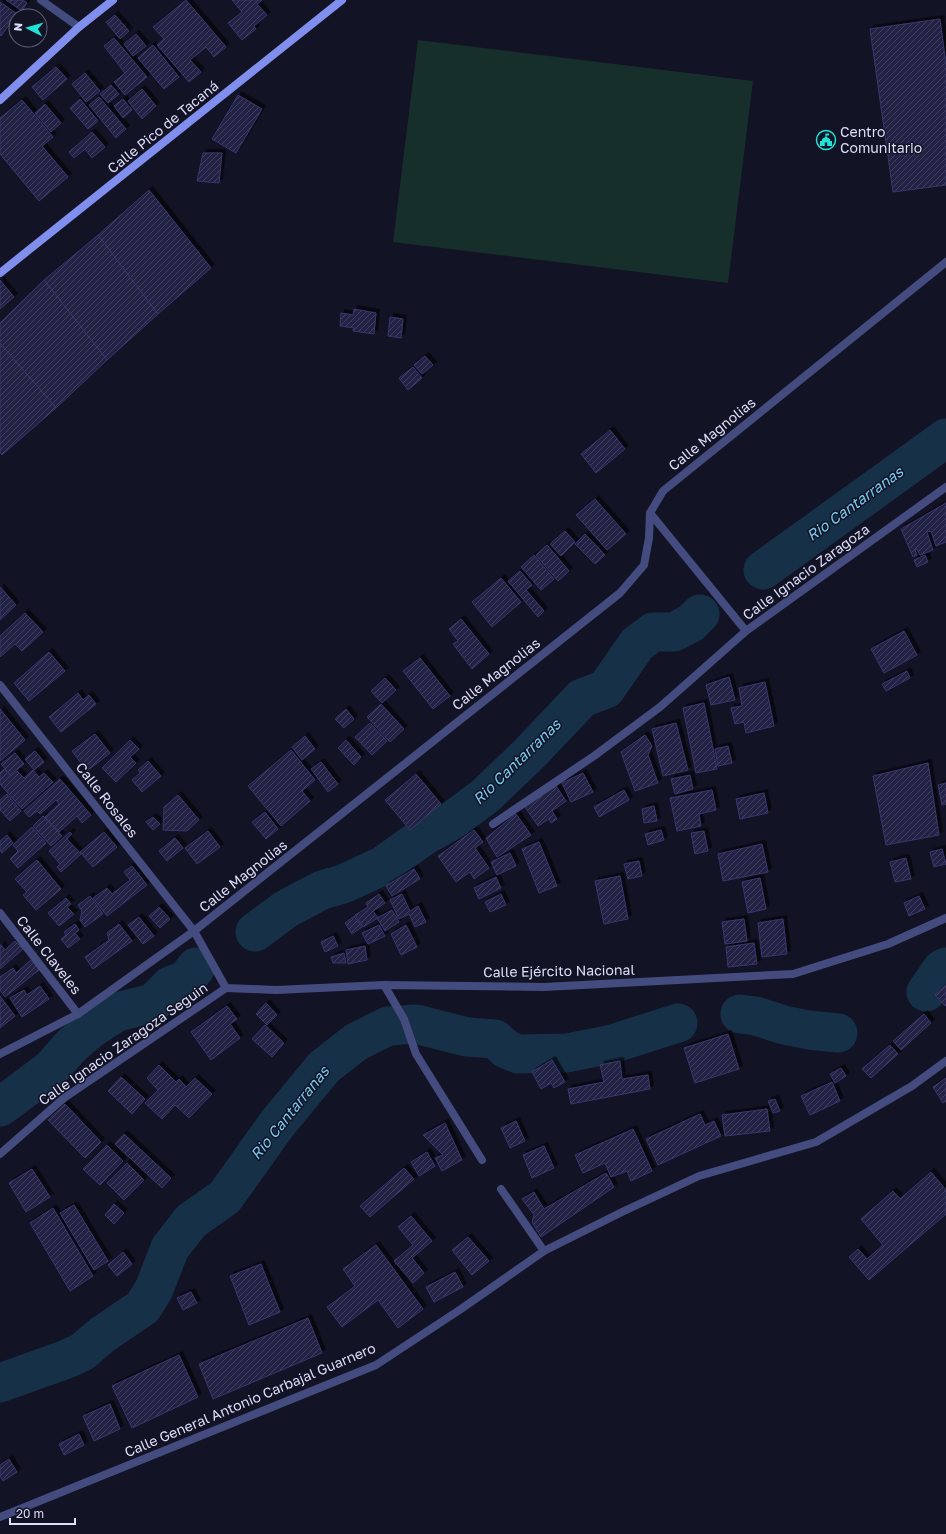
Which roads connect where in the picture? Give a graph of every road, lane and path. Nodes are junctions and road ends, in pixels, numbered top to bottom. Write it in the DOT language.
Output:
graph roads {
  1 [pos="42,0"];
  2 [pos="113,0"];
  3 [pos="342,0"];
  4 [pos="106,3"];
  5 [pos="79,27"];
  6 [pos="0,100"];
  7 [pos="946,262"];
  8 [pos="0,273"];
  9 [pos="946,487"];
  10 [pos="650,512"];
  11 [pos="746,632"];
  12 [pos="0,685"];
  13 [pos="493,824"];
  14 [pos="0,913"];
  15 [pos="946,918"];
  16 [pos="194,931"];
  17 [pos="384,985"];
  18 [pos="226,988"];
  19 [pos="78,1014"];
  20 [pos="0,1054"];
  21 [pos="946,1061"];
  22 [pos="0,1154"];
  23 [pos="482,1160"];
  24 [pos="501,1189"];
  25 [pos="544,1252"];
  26 [pos="0,1517"];
  1 -- 5 [label="street"];
  2 -- 4 [label="street"];
  3 -- 8 [label="street, Calle Pico de Tacaná"];
  4 -- 5 [label="street"];
  5 -- 6 [label="street"];
  7 -- 10 [label="street, Calle Magnolias"];
  9 -- 11 [label="street, Calle Ignacio Zaragoza"];
  10 -- 11 [label="street, Calle Ignacio Zaragoza"];
  10 -- 16 [label="street, Calle Magnolias"];
  11 -- 13 [label="street"];
  12 -- 16 [label="street, Calle Rosales"];
  14 -- 19 [label="street, Calle Claveles"];
  15 -- 17 [label="street, Calle Ejército Nacional"];
  16 -- 18 [label="street"];
  16 -- 19 [label="street, Calle Magnolias"];
  17 -- 18 [label="street, Calle Ejército Nacional"];
  17 -- 23 [label="street"];
  18 -- 22 [label="street, Calle Ignacio Zaragoza Seguin"];
  19 -- 20 [label="street, Calle Magnolias"];
  21 -- 25 [label="street, Calle General Antonio Carbajal Guarnero"];
  24 -- 25 [label="street"];
  25 -- 26 [label="street, Calle General Antonio Carbajal Guarnero"];
}
